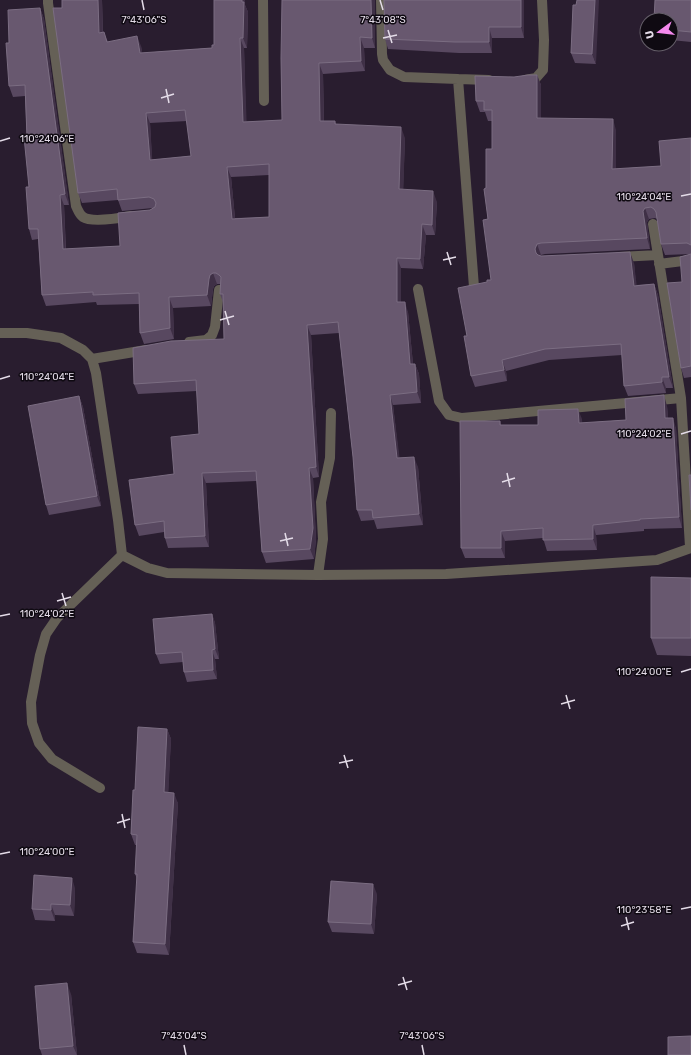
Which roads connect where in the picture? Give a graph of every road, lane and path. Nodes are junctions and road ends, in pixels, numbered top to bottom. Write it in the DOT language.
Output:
graph roads {
  1 [pos="48,0"];
  2 [pos="263,0"];
  3 [pos="381,0"];
  4 [pos="542,0"];
  5 [pos="458,79"];
  6 [pos="496,80"];
  7 [pos="518,81"];
  8 [pos="264,101"];
  9 [pos="138,216"];
  10 [pos="653,224"];
  11 [pos="613,257"];
  12 [pos="658,259"];
  13 [pos="691,260"];
  14 [pos="474,287"];
  15 [pos="418,289"];
  16 [pos="219,290"];
  17 [pos="0,333"];
  18 [pos="183,343"];
  19 [pos="153,349"];
  20 [pos="92,359"];
  21 [pos="681,398"];
  22 [pos="331,412"];
  23 [pos="691,547"];
  24 [pos="122,555"];
  25 [pos="318,575"];
  26 [pos="100,788"];
  1 -- 9 [label="street"];
  2 -- 8 [label="street"];
  3 -- 5 [label="street"];
  4 -- 7 [label="street"];
  5 -- 6 [label="street"];
  5 -- 14 [label="street"];
  10 -- 12 [label="street"];
  11 -- 12 [label="street"];
  12 -- 13 [label="street"];
  12 -- 21 [label="street"];
  15 -- 21 [label="street"];
  16 -- 18 [label="street"];
  17 -- 20 [label="street"];
  19 -- 20 [label="street"];
  20 -- 24 [label="street"];
  21 -- 23 [label="street"];
  22 -- 25 [label="street"];
  23 -- 25 [label="street"];
  24 -- 25 [label="street"];
  24 -- 26 [label="street"];
}
